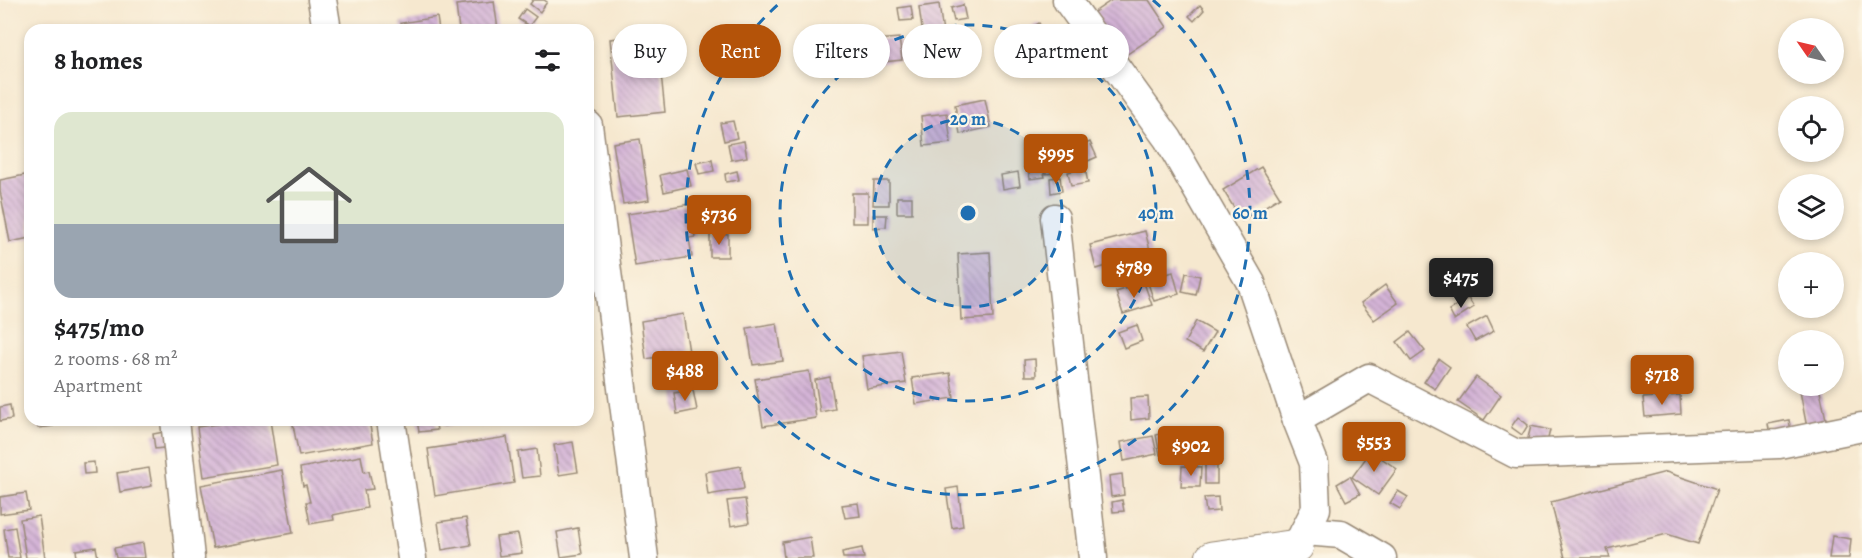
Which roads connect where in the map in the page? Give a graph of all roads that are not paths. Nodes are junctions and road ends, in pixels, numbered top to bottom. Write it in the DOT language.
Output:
graph roads {
  1 [pos="322,0"];
  2 [pos="1067,0"];
  3 [pos="326,24"];
  4 [pos="594,171"];
  5 [pos="1055,218"];
  6 [pos="1297,420"];
  7 [pos="176,426"];
  8 [pos="392,426"];
  9 [pos="1862,427"];
  10 [pos="1301,538"];
  11 [pos="190,558"];
  12 [pos="412,558"];
  13 [pos="644,558"];
  14 [pos="1093,558"];
  15 [pos="1212,558"];
  16 [pos="1382,558"];
  1 -- 3 [label="street"];
  2 -- 6 [label="street"];
  4 -- 13 [label="street"];
  5 -- 14 [label="street"];
  6 -- 9 [label="street"];
  6 -- 10 [label="street"];
  7 -- 11 [label="street"];
  8 -- 12 [label="street"];
  10 -- 15 [label="street"];
  10 -- 16 [label="street"];
}
